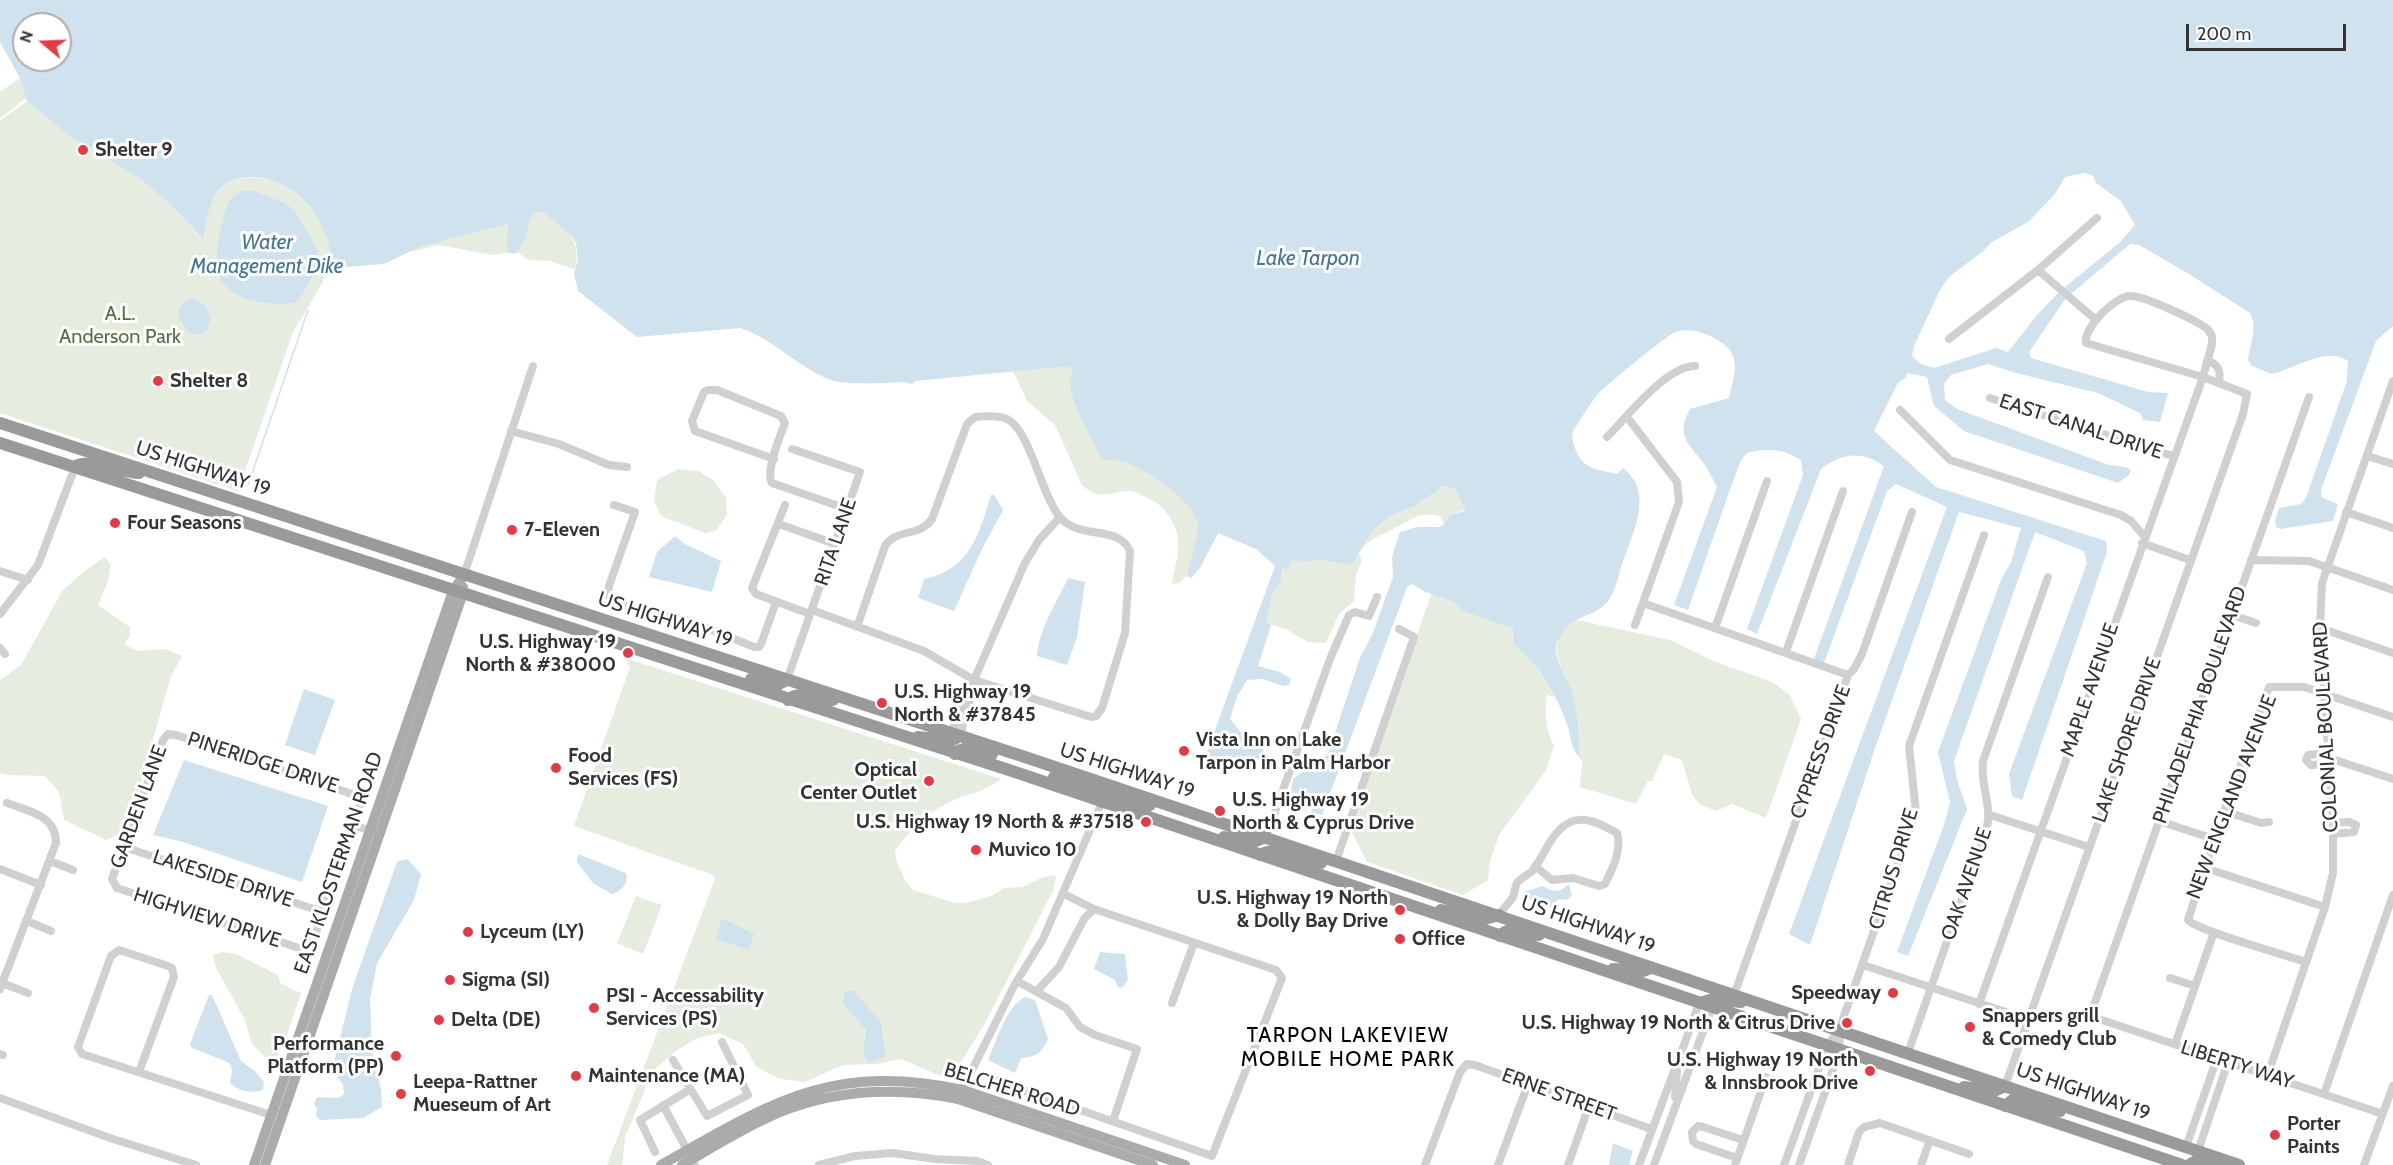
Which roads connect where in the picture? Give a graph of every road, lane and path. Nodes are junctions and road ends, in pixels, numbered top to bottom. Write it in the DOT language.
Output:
graph roads {
  1 [pos="2097,218"];
  2 [pos="2038,270"];
  3 [pos="2096,320"];
  4 [pos="1949,339"];
  5 [pos="2207,361"];
  6 [pos="533,366"];
  7 [pos="1695,366"];
  8 [pos="2203,377"];
  9 [pos="2393,381"];
  10 [pos="2219,382"];
  11 [pos="2309,397"];
  12 [pos="1990,398"];
  13 [pos="2390,399"];
  14 [pos="1900,410"];
  15 [pos="1627,417"];
  16 [pos="0,423"];
  17 [pos="511,430"];
  18 [pos="1607,437"];
  19 [pos="0,443"];
  20 [pos="20,449"];
  21 [pos="792,449"];
  22 [pos="82,450"];
  23 [pos="2173,456"];
  24 [pos="2367,456"];
  25 [pos="774,459"];
  26 [pos="2393,464"];
  27 [pos="75,467"];
  28 [pos="627,467"];
  29 [pos="162,475"];
  30 [pos="1767,481"];
  31 [pos="1843,491"];
  32 [pos="614,505"];
  33 [pos="785,505"];
  34 [pos="847,509"];
  35 [pos="211,510"];
  36 [pos="1912,512"];
  37 [pos="2346,512"];
  38 [pos="289,517"];
  39 [pos="1060,517"];
  40 [pos="779,524"];
  41 [pos="2393,528"];
  42 [pos="1984,535"];
  43 [pos="2143,540"];
  44 [pos="835,544"];
  45 [pos="2190,560"];
  46 [pos="2251,560"];
  47 [pos="2326,567"];
  48 [pos="0,571"];
  49 [pos="464,575"];
  50 [pos="2048,577"];
  51 [pos="28,580"];
  52 [pos="2393,590"];
  53 [pos="458,592"];
  54 [pos="1377,597"];
  55 [pos="776,602"];
  56 [pos="1643,603"];
  57 [pos="811,612"];
  58 [pos="0,614"];
  59 [pos="2232,615"];
  60 [pos="2256,623"];
  61 [pos="1635,625"];
  62 [pos="857,627"];
  63 [pos="1715,628"];
  64 [pos="2320,628"];
  65 [pos="1398,629"];
  66 [pos="1786,652"];
  67 [pos="2393,653"];
  68 [pos="661,658"];
  69 [pos="1848,675"];
  70 [pos="787,680"];
  71 [pos="974,681"];
  72 [pos="2323,692"];
  73 [pos="788,700"];
  74 [pos="855,702"];
  75 [pos="2393,717"];
  76 [pos="168,734"];
  77 [pos="896,735"];
  78 [pos="956,735"];
  79 [pos="955,754"];
  80 [pos="2329,758"];
  81 [pos="1031,759"];
  82 [pos="1012,771"];
  83 [pos="2393,778"];
  84 [pos="1128,792"];
  85 [pos="1102,802"];
  86 [pos="7,803"];
  87 [pos="1175,807"];
  88 [pos="2224,811"];
  89 [pos="1989,815"];
  90 [pos="2159,821"];
  91 [pos="2270,822"];
  92 [pos="2333,823"];
  93 [pos="353,825"];
  94 [pos="2041,831"];
  95 [pos="374,832"];
  96 [pos="2333,834"];
  97 [pos="1201,835"];
  98 [pos="1266,837"];
  99 [pos="2214,839"];
  100 [pos="124,847"];
  101 [pos="2089,847"];
  102 [pos="1260,855"];
  103 [pos="50,861"];
  104 [pos="1336,861"];
  105 [pos="1535,866"];
  106 [pos="1358,868"];
  107 [pos="2205,868"];
  108 [pos="0,869"];
  109 [pos="73,870"];
  110 [pos="112,881"];
  111 [pos="41,885"];
  112 [pos="1064,894"];
  113 [pos="2393,895"];
  114 [pos="1410,906"];
  115 [pos="2325,907"];
  116 [pos="1094,909"];
  117 [pos="323,912"];
  118 [pos="1498,915"];
  119 [pos="27,921"];
  120 [pos="51,931"];
  121 [pos="2214,932"];
  122 [pos="1500,936"];
  123 [pos="1564,938"];
  124 [pos="1194,944"];
  125 [pos="2306,962"];
  126 [pos="1863,965"];
  127 [pos="1651,966"];
  128 [pos="1597,968"];
  129 [pos="2170,978"];
  130 [pos="1017,981"];
  131 [pos="1692,981"];
  132 [pos="1,986"];
  133 [pos="2195,986"];
  134 [pos="1931,988"];
  135 [pos="1037,991"];
  136 [pos="28,993"];
  137 [pos="1734,995"];
  138 [pos="1173,1003"];
  139 [pos="1706,1003"];
  140 [pos="1758,1003"];
  141 [pos="1979,1004"];
  142 [pos="2093,1013"];
  143 [pos="2027,1019"];
  144 [pos="1839,1030"];
  145 [pos="1689,1032"];
  146 [pos="1701,1036"];
  147 [pos="722,1042"];
  148 [pos="2175,1044"];
  149 [pos="1827,1046"];
  150 [pos="1840,1050"];
  151 [pos="1908,1053"];
  152 [pos="1680,1055"];
  153 [pos="2217,1058"];
  154 [pos="672,1060"];
  155 [pos="1692,1061"];
  156 [pos="2228,1062"];
  157 [pos="139,1072"];
  158 [pos="2268,1074"];
  159 [pos="1766,1077"];
  160 [pos="991,1079"];
  161 [pos="1528,1084"];
  162 [pos="1676,1084"];
  163 [pos="1947,1086"];
  164 [pos="2005,1086"];
  165 [pos="2393,1086"];
  166 [pos="689,1090"];
  167 [pos="2324,1094"];
  168 [pos="960,1095"];
  169 [pos="1665,1097"];
  170 [pos="0,1098"];
  171 [pos="2390,1101"];
  172 [pos="663,1105"];
  173 [pos="1589,1106"];
  174 [pos="2005,1106"];
  175 [pos="1674,1108"];
  176 [pos="2383,1114"];
  177 [pos="271,1115"];
  178 [pos="2091,1115"];
  179 [pos="1113,1121"];
  180 [pos="1651,1129"];
  181 [pos="1743,1140"];
  182 [pos="1929,1140"];
  183 [pos="2109,1141"];
  184 [pos="2192,1149"];
  185 [pos="655,1152"];
  186 [pos="1969,1154"];
  187 [pos="689,1160"];
  188 [pos="1736,1161"];
  189 [pos="934,1162"];
  190 [pos="196,1165"];
  191 [pos="254,1165"];
  192 [pos="265,1165"];
  193 [pos="661,1165"];
  194 [pos="819,1165"];
  195 [pos="988,1165"];
  196 [pos="1153,1165"];
  197 [pos="1185,1165"];
  198 [pos="1425,1165"];
  199 [pos="1498,1165"];
  200 [pos="1568,1165"];
  201 [pos="1639,1165"];
  202 [pos="1654,1165"];
  203 [pos="1784,1165"];
  204 [pos="1799,1165"];
  205 [pos="1848,1165"];
  206 [pos="1921,1165"];
  207 [pos="2182,1165"];
  208 [pos="2189,1165"];
  209 [pos="2215,1165"];
  210 [pos="2239,1165"];
  211 [pos="2364,1165"];
  1 -- 2 [label="street"];
  2 -- 3 [label="street"];
  2 -- 4 [label="street"];
  3 -- 5 [label="street, MAPLE AVENUE"];
  3 -- 8 [label="street"];
  5 -- 8 [label="street, MAPLE AVENUE"];
  5 -- 10 [label="street"];
  6 -- 17 [label="street, EAST KLOSTERMAN ROAD"];
  7 -- 15 [label="street"];
  8 -- 10 [label="street"];
  8 -- 23 [label="street, MAPLE AVENUE"];
  9 -- 13 [label="street, COLONIAL BOULEVARD"];
  10 -- 45 [label="street, LAKE SHORE DRIVE"];
  11 -- 46 [label="street, PHILADELPHIA BOULEVARD"];
  12 -- 23 [label="street, EAST CANAL DRIVE"];
  13 -- 24 [label="street, COLONIAL BOULEVARD"];
  14 -- 43 [label="street"];
  15 -- 18 [label="street"];
  15 -- 56 [label="street"];
  16 -- 22 [label="highway, US HIGHWAY 19"];
  17 -- 28 [label="street"];
  17 -- 49 [label="street, EAST KLOSTERMAN ROAD"];
  19 -- 20 [label="highway, US HIGHWAY 19"];
  20 -- 22 [label="highway"];
  20 -- 27 [label="highway, US HIGHWAY 19"];
  21 -- 34 [label="street, RITA LANE"];
  22 -- 29 [label="highway, US HIGHWAY 19"];
  23 -- 43 [label="street, MAPLE AVENUE"];
  24 -- 26 [label="street"];
  24 -- 37 [label="street, COLONIAL BOULEVARD"];
  25 -- 25 [label="street"];
  25 -- 34 [label="street"];
  27 -- 29 [label="highway"];
  27 -- 35 [label="highway, US HIGHWAY 19"];
  27 -- 51 [label="street"];
  29 -- 38 [label="highway, US HIGHWAY 19"];
  30 -- 63 [label="street"];
  31 -- 66 [label="street"];
  32 -- 55 [label="street"];
  33 -- 40 [label="street"];
  34 -- 44 [label="street, RITA LANE"];
  35 -- 38 [label="highway"];
  35 -- 53 [label="highway, US HIGHWAY 19"];
  36 -- 69 [label="street, CYPRESS DRIVE"];
  37 -- 41 [label="street"];
  37 -- 47 [label="street, COLONIAL BOULEVARD"];
  38 -- 49 [label="highway, US HIGHWAY 19"];
  39 -- 62 [label="street"];
  39 -- 71 [label="street"];
  39 -- 71 [label="street"];
  40 -- 44 [label="street"];
  40 -- 55 [label="street"];
  42 -- 126 [label="street, CITRUS DRIVE"];
  43 -- 45 [label="street"];
  43 -- 94 [label="street, MAPLE AVENUE"];
  44 -- 57 [label="street, RITA LANE"];
  45 -- 101 [label="street, LAKE SHORE DRIVE"];
  46 -- 47 [label="street"];
  46 -- 59 [label="street, PHILADELPHIA BOULEVARD"];
  47 -- 52 [label="street"];
  47 -- 64 [label="street, COLONIAL BOULEVARD"];
  48 -- 51 [label="street"];
  49 -- 53 [label="main road, EAST KLOSTERMAN ROAD"];
  49 -- 70 [label="highway, US HIGHWAY 19"];
  50 -- 89 [label="street, OAK AVENUE"];
  51 -- 58 [label="street"];
  53 -- 68 [label="highway, US HIGHWAY 19"];
  53 -- 95 [label="main road, EAST KLOSTERMAN ROAD"];
  54 -- 98 [label="street"];
  55 -- 57 [label="street"];
  56 -- 61 [label="street"];
  56 -- 63 [label="street"];
  57 -- 62 [label="street"];
  57 -- 70 [label="street, RITA LANE"];
  59 -- 60 [label="street"];
  59 -- 90 [label="street, PHILADELPHIA BOULEVARD"];
  62 -- 71 [label="street"];
  63 -- 66 [label="street"];
  64 -- 67 [label="street"];
  64 -- 72 [label="street, COLONIAL BOULEVARD"];
  65 -- 104 [label="street"];
  66 -- 69 [label="street"];
  68 -- 70 [label="highway"];
  68 -- 73 [label="highway, US HIGHWAY 19"];
  69 -- 137 [label="street, CYPRESS DRIVE"];
  70 -- 74 [label="highway, US HIGHWAY 19"];
  71 -- 78 [label="street"];
  72 -- 75 [label="street"];
  72 -- 80 [label="street, COLONIAL BOULEVARD"];
  72 -- 88 [label="street, NEW ENGLAND AVENUE"];
  73 -- 74 [label="highway"];
  73 -- 77 [label="highway, US HIGHWAY 19"];
  74 -- 78 [label="highway, US HIGHWAY 19"];
  76 -- 93 [label="street, PINERIDGE DRIVE"];
  76 -- 100 [label="street, GARDEN LANE"];
  77 -- 78 [label="highway"];
  77 -- 79 [label="highway, US HIGHWAY 19"];
  78 -- 81 [label="highway, US HIGHWAY 19"];
  79 -- 81 [label="highway"];
  79 -- 82 [label="highway, US HIGHWAY 19"];
  80 -- 83 [label="street"];
  80 -- 92 [label="street, COLONIAL BOULEVARD"];
  81 -- 84 [label="highway, US HIGHWAY 19"];
  82 -- 84 [label="highway"];
  82 -- 85 [label="highway, US HIGHWAY 19"];
  84 -- 87 [label="highway, US HIGHWAY 19"];
  85 -- 87 [label="highway"];
  85 -- 97 [label="highway, US HIGHWAY 19"];
  85 -- 112 [label="street"];
  86 -- 103 [label="street"];
  87 -- 98 [label="highway, US HIGHWAY 19"];
  88 -- 91 [label="street"];
  88 -- 99 [label="street, NEW ENGLAND AVENUE"];
  89 -- 94 [label="street"];
  89 -- 134 [label="street, OAK AVENUE"];
  90 -- 99 [label="street"];
  90 -- 142 [label="street, PHILADELPHIA BOULEVARD"];
  92 -- 96 [label="street, COLONIAL BOULEVARD"];
  92 -- 96 [label="street"];
  93 -- 95 [label="street"];
  93 -- 117 [label="street"];
  94 -- 101 [label="street"];
  94 -- 141 [label="street, MAPLE AVENUE"];
  95 -- 177 [label="main road, EAST KLOSTERMAN ROAD"];
  95 -- 192 [label="main road, EAST KLOSTERMAN ROAD"];
  96 -- 115 [label="street, COLONIAL BOULEVARD"];
  97 -- 98 [label="highway"];
  97 -- 102 [label="highway, US HIGHWAY 19"];
  98 -- 104 [label="highway, US HIGHWAY 19"];
  99 -- 107 [label="street, NEW ENGLAND AVENUE"];
  100 -- 110 [label="street, GARDEN LANE"];
  100 -- 117 [label="street, LAKESIDE DRIVE"];
  101 -- 143 [label="street, LAKE SHORE DRIVE"];
  102 -- 106 [label="highway"];
  102 -- 114 [label="highway, US HIGHWAY 19"];
  103 -- 109 [label="street"];
  103 -- 111 [label="street"];
  104 -- 106 [label="highway, US HIGHWAY 19"];
  105 -- 105 [label="street"];
  105 -- 118 [label="street"];
  106 -- 118 [label="highway, US HIGHWAY 19"];
  107 -- 115 [label="street"];
  107 -- 121 [label="street, NEW ENGLAND AVENUE"];
  108 -- 111 [label="street"];
  110 -- 117 [label="street, HIGHVIEW DRIVE"];
  111 -- 119 [label="street"];
  112 -- 116 [label="street"];
  112 -- 130 [label="street"];
  113 -- 167 [label="street"];
  114 -- 118 [label="highway"];
  114 -- 122 [label="highway, US HIGHWAY 19"];
  115 -- 125 [label="street, COLONIAL BOULEVARD"];
  116 -- 124 [label="street"];
  116 -- 135 [label="street"];
  118 -- 123 [label="highway, US HIGHWAY 19"];
  119 -- 120 [label="street"];
  119 -- 132 [label="street"];
  121 -- 125 [label="street"];
  121 -- 133 [label="street"];
  122 -- 123 [label="highway"];
  122 -- 128 [label="highway, US HIGHWAY 19"];
  123 -- 127 [label="highway, US HIGHWAY 19"];
  124 -- 138 [label="street"];
  124 -- 179 [label="street"];
  125 -- 158 [label="street, COLONIAL BOULEVARD"];
  126 -- 134 [label="street"];
  126 -- 144 [label="street, CITRUS DRIVE"];
  127 -- 128 [label="highway"];
  127 -- 131 [label="highway, US HIGHWAY 19"];
  128 -- 139 [label="highway, US HIGHWAY 19"];
  129 -- 133 [label="street"];
  130 -- 135 [label="street"];
  130 -- 168 [label="street"];
  131 -- 137 [label="highway, US HIGHWAY 19"];
  131 -- 139 [label="highway"];
  132 -- 136 [label="street"];
  133 -- 148 [label="street"];
  134 -- 141 [label="street"];
  134 -- 151 [label="street, OAK AVENUE"];
  135 -- 179 [label="street"];
  137 -- 140 [label="highway, US HIGHWAY 19"];
  139 -- 140 [label="highway"];
  139 -- 145 [label="street"];
  139 -- 146 [label="street"];
  139 -- 149 [label="highway, US HIGHWAY 19"];
  140 -- 144 [label="highway, US HIGHWAY 19"];
  141 -- 143 [label="street"];
  142 -- 148 [label="street, LIBERTY WAY"];
  143 -- 164 [label="street, LAKE SHORE DRIVE"];
  144 -- 149 [label="street"];
  144 -- 150 [label="street"];
  144 -- 151 [label="highway, US HIGHWAY 19"];
  145 -- 146 [label="street"];
  145 -- 152 [label="street"];
  146 -- 155 [label="street"];
  147 -- 166 [label="street"];
  148 -- 153 [label="street, LIBERTY WAY"];
  149 -- 150 [label="highway, US HIGHWAY 19"];
  149 -- 203 [label="street"];
  150 -- 163 [label="highway, US HIGHWAY 19"];
  150 -- 204 [label="street"];
  151 -- 164 [label="highway, US HIGHWAY 19"];
  152 -- 162 [label="street"];
  152 -- 169 [label="street"];
  153 -- 156 [label="street, LIBERTY WAY"];
  153 -- 184 [label="street"];
  154 -- 166 [label="street"];
  155 -- 162 [label="street"];
  155 -- 175 [label="street"];
  156 -- 158 [label="street, LIBERTY WAY"];
  156 -- 184 [label="street"];
  157 -- 157 [label="street"];
  157 -- 177 [label="street"];
  158 -- 167 [label="street, LIBERTY WAY"];
  159 -- 181 [label="street"];
  160 -- 179 [label="street"];
  161 -- 173 [label="street, ERNE STREET"];
  161 -- 198 [label="street, ERNE STREET"];
  161 -- 199 [label="street"];
  162 -- 169 [label="street"];
  162 -- 175 [label="street"];
  163 -- 164 [label="highway"];
  163 -- 174 [label="highway, US HIGHWAY 19"];
  164 -- 178 [label="highway, US HIGHWAY 19"];
  165 -- 171 [label="street"];
  166 -- 172 [label="street"];
  167 -- 176 [label="street, LIBERTY WAY"];
  168 -- 187 [label="main road, BELCHER ROAD"];
  168 -- 196 [label="main road, BELCHER ROAD"];
  168 -- 197 [label="main road, BELCHER ROAD"];
  169 -- 180 [label="street"];
  170 -- 190 [label="street"];
  171 -- 176 [label="street"];
  172 -- 185 [label="street"];
  172 -- 187 [label="street"];
  173 -- 180 [label="street, ERNE STREET"];
  173 -- 200 [label="street"];
  174 -- 178 [label="highway"];
  174 -- 183 [label="highway, US HIGHWAY 19"];
  175 -- 202 [label="street"];
  176 -- 211 [label="street"];
  177 -- 191 [label="main road, EAST KLOSTERMAN ROAD"];
  178 -- 184 [label="highway, US HIGHWAY 19"];
  180 -- 201 [label="street"];
  181 -- 188 [label="street"];
  181 -- 188 [label="street"];
  182 -- 186 [label="street"];
  182 -- 205 [label="street"];
  182 -- 206 [label="street"];
  183 -- 184 [label="highway"];
  183 -- 207 [label="highway, US HIGHWAY 19"];
  184 -- 210 [label="highway, US HIGHWAY 19"];
  187 -- 193 [label="main road, BELCHER ROAD"];
  189 -- 194 [label="street"];
  189 -- 195 [label="street"];
  208 -- 209 [label="highway"];
}
